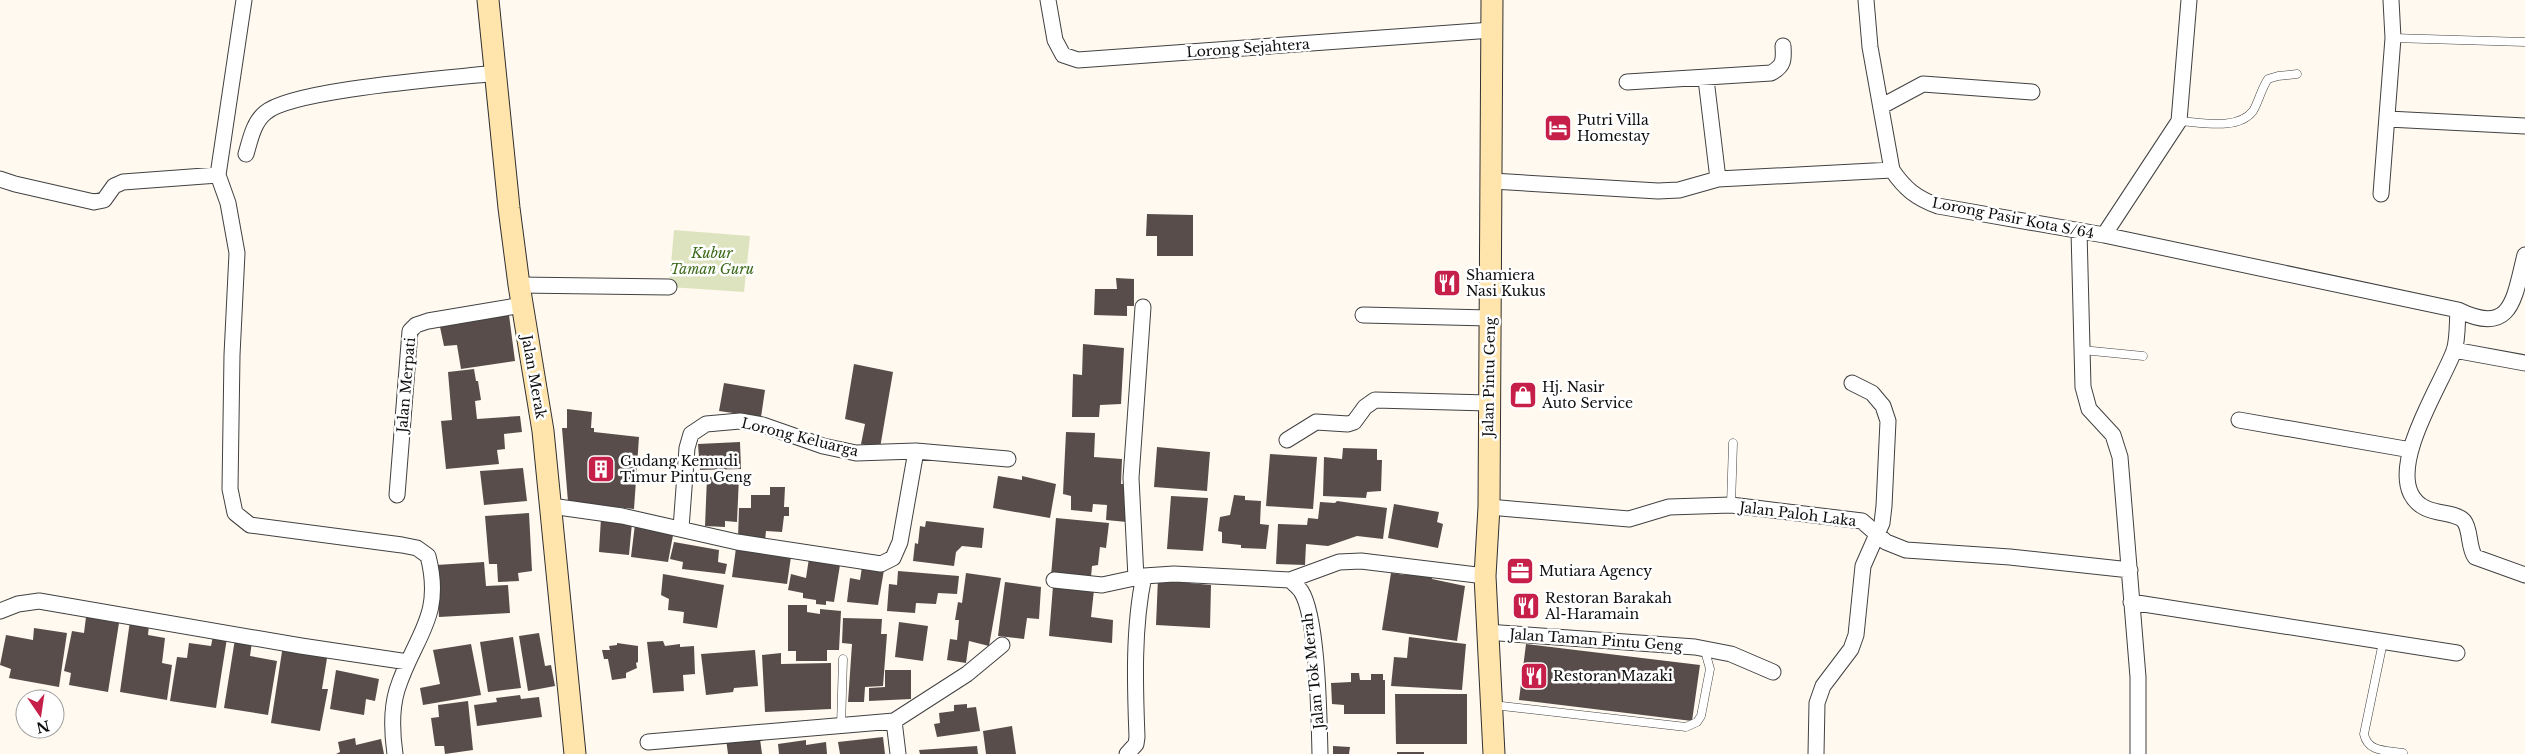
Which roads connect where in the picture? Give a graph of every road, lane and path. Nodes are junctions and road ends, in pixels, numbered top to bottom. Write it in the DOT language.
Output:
graph roads {
  1 [pos="244,0"];
  2 [pos="488,0"];
  3 [pos="1048,0"];
  4 [pos="1492,0"];
  5 [pos="1866,0"];
  6 [pos="2189,0"];
  7 [pos="2391,0"];
  8 [pos="1492,30"];
  9 [pos="2393,38"];
  10 [pos="2525,42"];
  11 [pos="1783,46"];
  12 [pos="497,73"];
  13 [pos="2297,74"];
  14 [pos="1706,79"];
  15 [pos="1627,82"];
  16 [pos="2032,92"];
  17 [pos="1882,106"];
  18 [pos="2388,119"];
  19 [pos="2179,121"];
  20 [pos="2525,126"];
  21 [pos="246,154"];
  22 [pos="1892,170"];
  23 [pos="218,175"];
  24 [pos="0,179"];
  25 [pos="1718,179"];
  26 [pos="1492,181"];
  27 [pos="2381,194"];
  28 [pos="2078,231"];
  29 [pos="2104,235"];
  30 [pos="2525,254"];
  31 [pos="669,287"];
  32 [pos="520,295"];
  33 [pos="1143,307"];
  34 [pos="2458,310"];
  35 [pos="1363,315"];
  36 [pos="1489,318"];
  37 [pos="2082,350"];
  38 [pos="2454,350"];
  39 [pos="2143,356"];
  40 [pos="2525,363"];
  41 [pos="1852,383"];
  42 [pos="1488,403"];
  43 [pos="2238,420"];
  44 [pos="1286,440"];
  45 [pos="1733,443"];
  46 [pos="2411,450"];
  47 [pos="916,451"];
  48 [pos="1008,459"];
  49 [pos="397,495"];
  50 [pos="1731,505"];
  51 [pos="551,506"];
  52 [pos="1489,507"];
  53 [pos="681,528"];
  54 [pos="1877,533"];
  55 [pos="2130,570"];
  56 [pos="2525,575"];
  57 [pos="1484,576"];
  58 [pos="1140,577"];
  59 [pos="1054,580"];
  60 [pos="1295,585"];
  61 [pos="2131,602"];
  62 [pos="1,612"];
  63 [pos="1486,632"];
  64 [pos="2383,642"];
  65 [pos="1002,645"];
  66 [pos="1705,650"];
  67 [pos="2457,653"];
  68 [pos="843,659"];
  69 [pos="408,662"];
  70 [pos="1773,672"];
  71 [pos="1491,705"];
  72 [pos="894,721"];
  73 [pos="842,726"];
  74 [pos="648,742"];
  75 [pos="2403,753"];
  76 [pos="396,754"];
  77 [pos="575,754"];
  78 [pos="898,754"];
  79 [pos="1127,754"];
  80 [pos="1320,754"];
  81 [pos="1494,754"];
  82 [pos="1816,754"];
  83 [pos="2138,754"];
  1 -- 23 [label="street"];
  2 -- 12 [label="main road, Jalan Merak"];
  3 -- 8 [label="street, Lorong Sejahtera"];
  4 -- 8 [label="main road, Jalan Pintu Geng"];
  5 -- 17 [label="street"];
  6 -- 19 [label="street"];
  7 -- 9 [label="street"];
  8 -- 26 [label="main road, Jalan Pintu Geng"];
  9 -- 10 [label="lane"];
  9 -- 18 [label="street"];
  11 -- 14 [label="street"];
  12 -- 21 [label="street"];
  12 -- 32 [label="main road, Jalan Merak"];
  13 -- 19 [label="lane"];
  14 -- 15 [label="street"];
  14 -- 25 [label="street"];
  16 -- 17 [label="street"];
  17 -- 22 [label="street"];
  18 -- 20 [label="street"];
  18 -- 27 [label="street"];
  19 -- 29 [label="street"];
  22 -- 25 [label="street"];
  22 -- 28 [label="street, Lorong Pasir Kota S/64"];
  23 -- 24 [label="street"];
  23 -- 69 [label="street"];
  25 -- 26 [label="street"];
  26 -- 36 [label="main road, Jalan Pintu Geng"];
  28 -- 29 [label="street, Lorong Pasir Kota S/64"];
  28 -- 37 [label="street"];
  29 -- 34 [label="street, Lorong Pasir Kota S/64"];
  30 -- 34 [label="street, Lorong Pasir Kota S/64"];
  31 -- 32 [label="street"];
  32 -- 49 [label="street, Jalan Merpati"];
  32 -- 51 [label="main road, Jalan Merak"];
  33 -- 58 [label="street"];
  34 -- 38 [label="street"];
  35 -- 36 [label="street"];
  36 -- 42 [label="main road, Jalan Pintu Geng"];
  37 -- 39 [label="lane"];
  37 -- 55 [label="street"];
  38 -- 40 [label="street"];
  38 -- 46 [label="street"];
  41 -- 54 [label="street"];
  42 -- 44 [label="street"];
  42 -- 52 [label="main road, Jalan Pintu Geng"];
  43 -- 46 [label="street"];
  45 -- 50 [label="lane"];
  46 -- 56 [label="street"];
  47 -- 48 [label="street, Lorong Keluarga"];
  47 -- 53 [label="street"];
  47 -- 53 [label="street, Lorong Keluarga"];
  50 -- 52 [label="street, Jalan Paloh Laka"];
  50 -- 54 [label="street, Jalan Paloh Laka"];
  51 -- 53 [label="street"];
  51 -- 77 [label="main road, Jalan Merak"];
  52 -- 57 [label="main road, Jalan Pintu Geng"];
  54 -- 55 [label="street, Jalan Paloh Laka"];
  54 -- 82 [label="street"];
  55 -- 61 [label="street"];
  57 -- 60 [label="street"];
  57 -- 63 [label="main road, Jalan Pintu Geng"];
  58 -- 59 [label="street"];
  58 -- 60 [label="street"];
  58 -- 79 [label="street"];
  60 -- 80 [label="street, Jalan Tok Merah"];
  61 -- 64 [label="street"];
  61 -- 83 [label="street"];
  62 -- 69 [label="street"];
  63 -- 66 [label="street, Jalan Taman Pintu Geng"];
  63 -- 71 [label="main road, Jalan Pintu Geng"];
  64 -- 67 [label="street"];
  64 -- 75 [label="lane"];
  65 -- 72 [label="street"];
  66 -- 70 [label="street, Jalan Taman Pintu Geng"];
  66 -- 71 [label="lane"];
  68 -- 73 [label="lane"];
  69 -- 76 [label="street"];
  71 -- 81 [label="main road, Jalan Pintu Geng"];
  72 -- 73 [label="street"];
  72 -- 78 [label="street"];
  73 -- 74 [label="street"];
}
